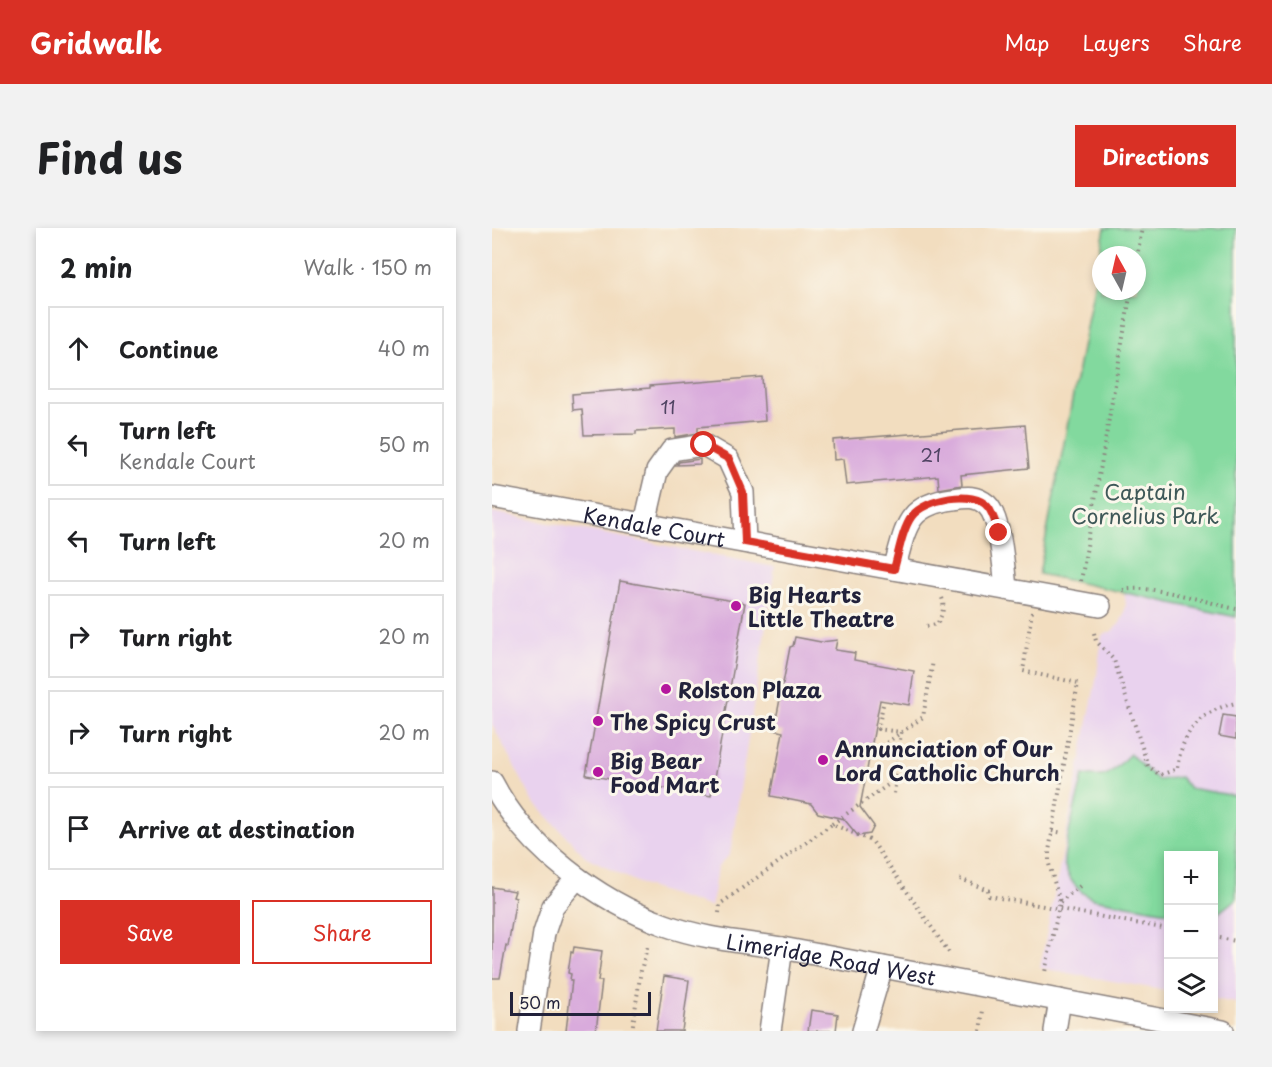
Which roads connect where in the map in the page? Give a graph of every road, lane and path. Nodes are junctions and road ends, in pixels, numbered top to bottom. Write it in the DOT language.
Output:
graph roads {
  1 [pos="1142,228"];
  2 [pos="1139,246"];
  3 [pos="1129,300"];
  4 [pos="492,497"];
  5 [pos="645,523"];
  6 [pos="745,542"];
  7 [pos="894,569"];
  8 [pos="1082,581"];
  9 [pos="1006,589"];
  10 [pos="937,590"];
  11 [pos="1123,590"];
  12 [pos="1100,606"];
  13 [pos="1032,608"];
  14 [pos="1236,609"];
  15 [pos="927,626"];
  16 [pos="1094,633"];
  17 [pos="933,661"];
  18 [pos="1236,703"];
  19 [pos="883,705"];
  20 [pos="902,732"];
  21 [pos="872,753"];
  22 [pos="896,780"];
  23 [pos="492,782"];
  24 [pos="894,794"];
  25 [pos="832,824"];
  26 [pos="1052,831"];
  27 [pos="1063,832"];
  28 [pos="577,878"];
  29 [pos="960,879"];
  30 [pos="1080,886"];
  31 [pos="1060,902"];
  32 [pos="1059,908"];
  33 [pos="719,913"];
  34 [pos="1164,928"];
  35 [pos="1218,938"];
  36 [pos="1236,942"];
  37 [pos="648,944"];
  38 [pos="782,948"];
  39 [pos="950,954"];
  40 [pos="882,967"];
  41 [pos="1045,972"];
  42 [pos="1060,1000"];
  43 [pos="983,1010"];
  44 [pos="1144,1023"];
  45 [pos="530,1031"];
  46 [pos="632,1031"];
  47 [pos="770,1031"];
  48 [pos="863,1031"];
  49 [pos="980,1031"];
  50 [pos="1055,1031"];
  51 [pos="1219,1031"];
  1 -- 2 [label="path"];
  3 -- 8 [label="path"];
  4 -- 5 [label="street, Kendale Court"];
  5 -- 6 [label="street, Kendale Court"];
  5 -- 6 [label="street"];
  6 -- 7 [label="street, Kendale Court"];
  7 -- 9 [label="street, Kendale Court"];
  7 -- 9 [label="street"];
  9 -- 12 [label="street, Kendale Court"];
  10 -- 15 [label="path"];
  11 -- 14 [label="path"];
  13 -- 26 [label="path"];
  16 -- 18 [label="path"];
  17 -- 20 [label="path"];
  19 -- 20 [label="path"];
  20 -- 21 [label="path"];
  20 -- 22 [label="path"];
  22 -- 24 [label="path"];
  22 -- 25 [label="path"];
  23 -- 28 [label="street, Limeridge Road West"];
  25 -- 33 [label="path"];
  25 -- 39 [label="path"];
  26 -- 27 [label="path"];
  26 -- 31 [label="path"];
  28 -- 38 [label="street, Limeridge Road West"];
  28 -- 45 [label="street"];
  29 -- 32 [label="path"];
  30 -- 31 [label="path"];
  31 -- 32 [label="path"];
  32 -- 34 [label="path"];
  32 -- 41 [label="path"];
  35 -- 36 [label="path"];
  37 -- 46 [label="path"];
  38 -- 40 [label="street, Limeridge Road West"];
  38 -- 47 [label="street"];
  40 -- 42 [label="street, Limeridge Road West"];
  40 -- 48 [label="street"];
  42 -- 44 [label="street, Limeridge Road West"];
  42 -- 50 [label="street"];
  43 -- 49 [label="path"];
  44 -- 51 [label="street, Limeridge Road West"];
}
